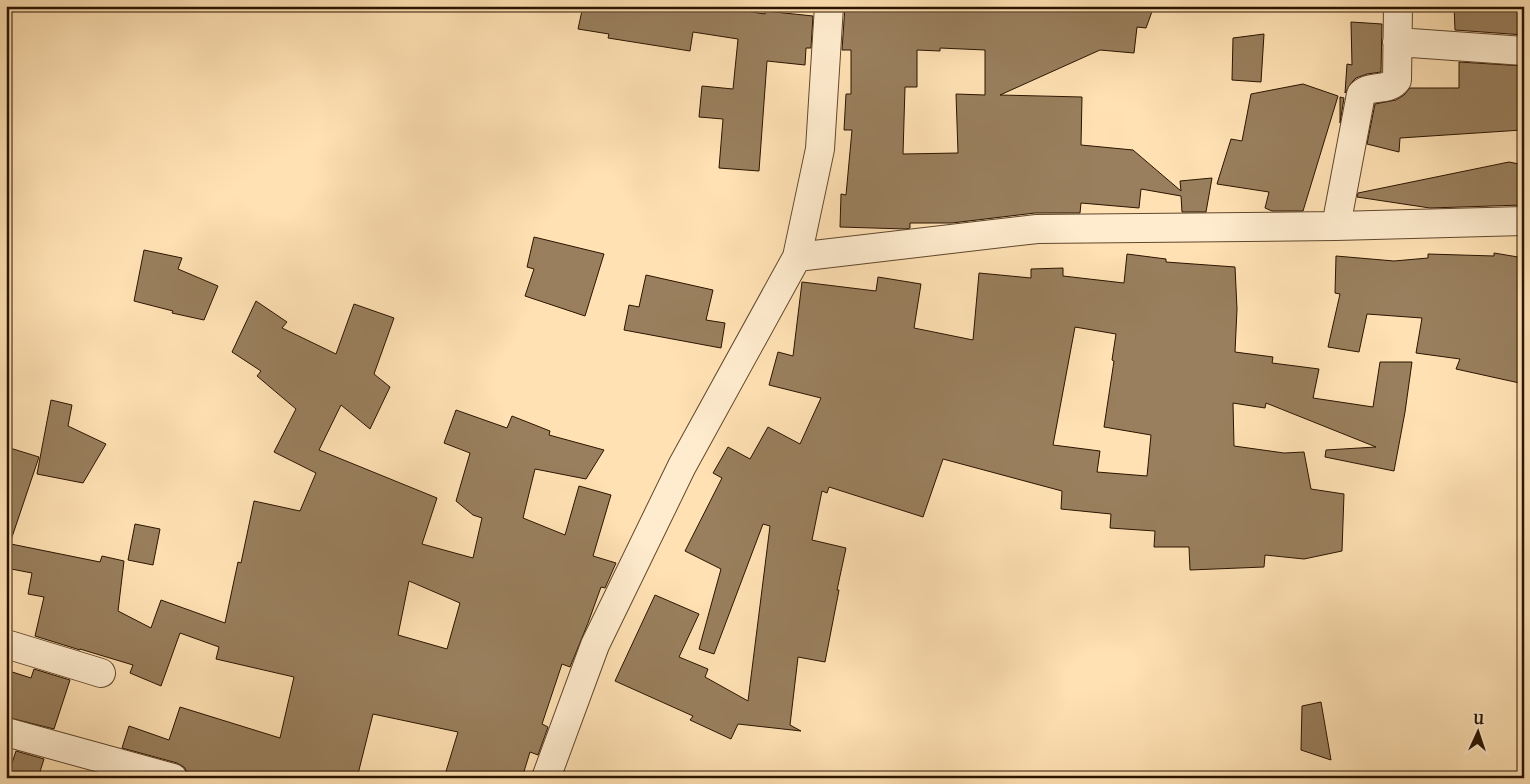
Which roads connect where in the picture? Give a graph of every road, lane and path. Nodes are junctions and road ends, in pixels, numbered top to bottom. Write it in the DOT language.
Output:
graph roads {
  1 [pos="828,6"];
  2 [pos="1398,6"];
  3 [pos="1397,42"];
  4 [pos="1524,51"];
  5 [pos="1524,221"];
  6 [pos="1336,226"];
  7 [pos="797,257"];
  8 [pos="6,644"];
  9 [pos="101,673"];
  10 [pos="6,732"];
  11 [pos="173,778"];
  12 [pos="546,778"];
  1 -- 7 [label="street"];
  2 -- 3 [label="street"];
  3 -- 4 [label="street"];
  3 -- 6 [label="street"];
  5 -- 6 [label="street"];
  6 -- 7 [label="street"];
  7 -- 12 [label="street"];
  8 -- 9 [label="street"];
  10 -- 11 [label="street"];
}
